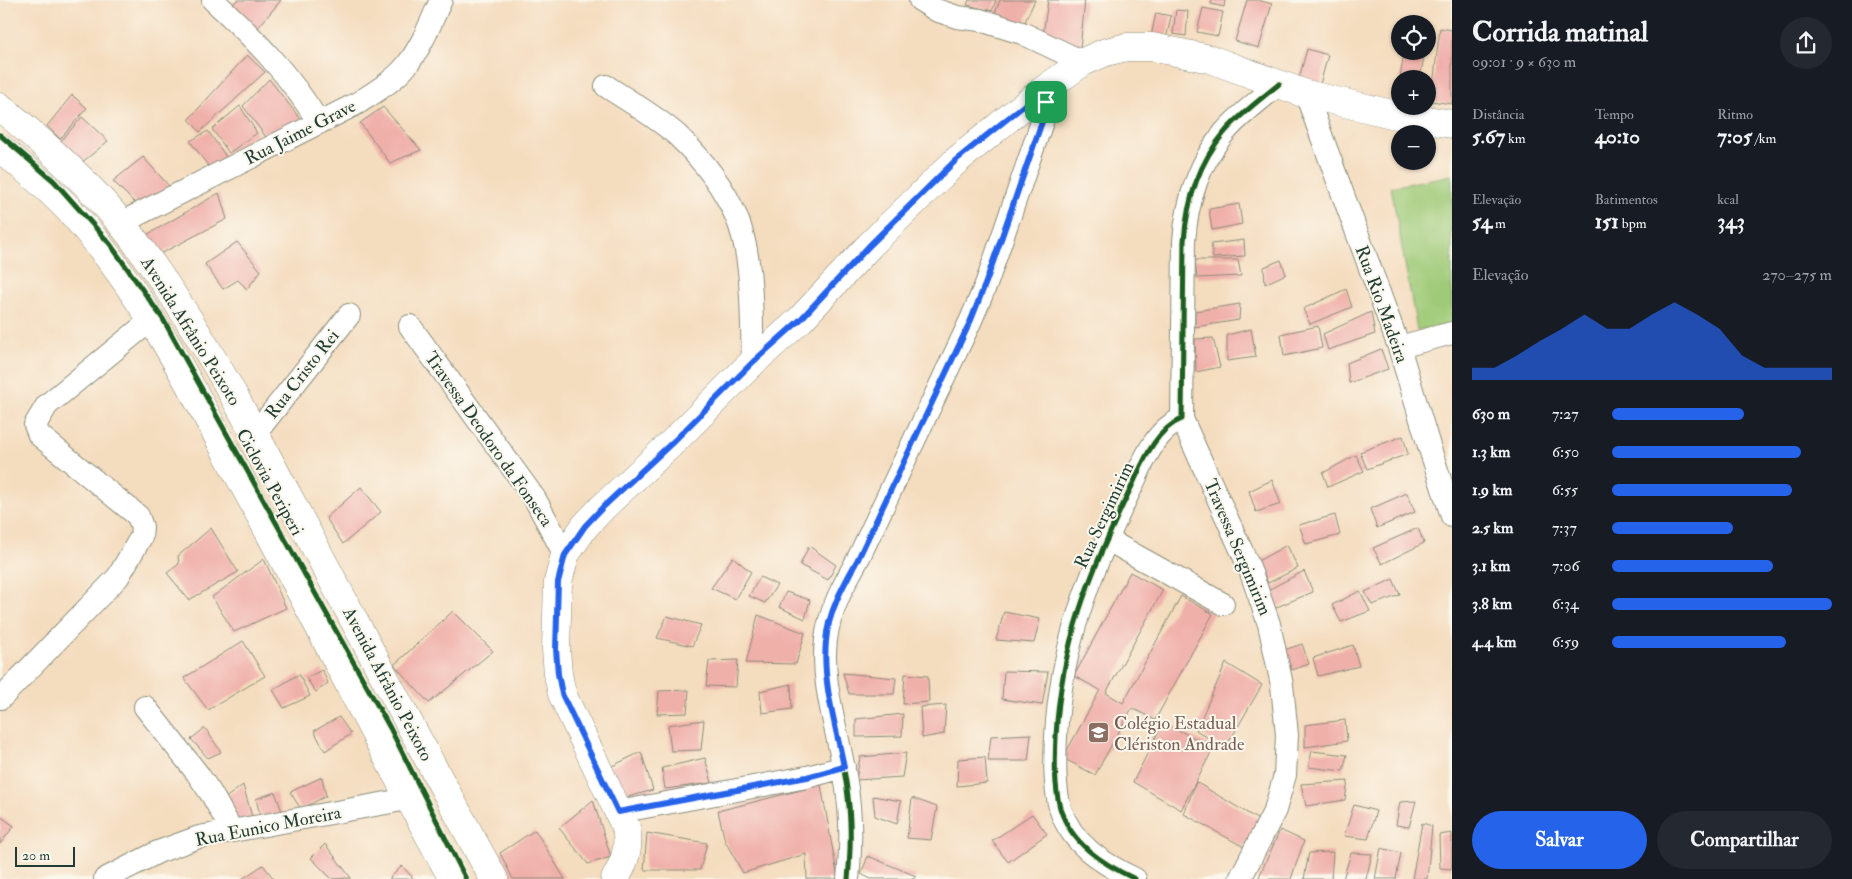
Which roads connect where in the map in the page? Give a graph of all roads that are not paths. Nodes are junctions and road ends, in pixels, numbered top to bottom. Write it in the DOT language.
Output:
graph roads {
  1 [pos="213,0"];
  2 [pos="441,0"];
  3 [pos="920,0"];
  4 [pos="1083,62"];
  5 [pos="1279,84"];
  6 [pos="606,86"];
  7 [pos="1042,91"];
  8 [pos="1306,94"];
  9 [pos="0,107"];
  10 [pos="319,123"];
  11 [pos="1452,124"];
  12 [pos="0,148"];
  13 [pos="121,223"];
  14 [pos="349,315"];
  15 [pos="151,320"];
  16 [pos="410,326"];
  17 [pos="1452,333"];
  18 [pos="1399,347"];
  19 [pos="753,362"];
  20 [pos="1182,419"];
  21 [pos="254,434"];
  22 [pos="1452,516"];
  23 [pos="1106,539"];
  24 [pos="565,555"];
  25 [pos="1223,604"];
  26 [pos="1,698"];
  27 [pos="145,707"];
  28 [pos="844,767"];
  29 [pos="408,799"];
  30 [pos="618,812"];
  31 [pos="232,831"];
  32 [pos="104,879"];
  33 [pos="453,879"];
  34 [pos="494,879"];
  35 [pos="616,879"];
  36 [pos="848,879"];
  37 [pos="1135,879"];
  38 [pos="1240,879"];
  1 -- 10 [label="street"];
  2 -- 10 [label="street, Rua Jaime Grave"];
  3 -- 4 [label="street"];
  4 -- 5 [label="main road"];
  4 -- 7 [label="main road"];
  5 -- 8 [label="main road"];
  5 -- 20 [label="street"];
  6 -- 19 [label="street"];
  7 -- 19 [label="main road"];
  7 -- 28 [label="street"];
  8 -- 11 [label="main road"];
  8 -- 18 [label="street, Rua Rio Madeira"];
  9 -- 13 [label="main road, Avenida Afrânio Peixoto"];
  10 -- 13 [label="street, Rua Jaime Grave"];
  12 -- 15 [label="main road, Avenida Afrânio Peixoto"];
  13 -- 21 [label="main road, Avenida Afrânio Peixoto"];
  14 -- 21 [label="street, Rua Cristo Rei"];
  15 -- 26 [label="street"];
  15 -- 29 [label="main road, Avenida Afrânio Peixoto"];
  16 -- 24 [label="street, Travessa Deodoro da Fonseca"];
  17 -- 18 [label="street"];
  18 -- 22 [label="street, Rua Rio Madeira"];
  19 -- 24 [label="main road"];
  20 -- 23 [label="street, Rua Sergimirim"];
  20 -- 38 [label="street, Travessa Sergimirim"];
  21 -- 34 [label="main road, Avenida Afrânio Peixoto"];
  23 -- 25 [label="street"];
  23 -- 37 [label="street, Rua Sergimirim"];
  24 -- 30 [label="main road"];
  27 -- 31 [label="street"];
  28 -- 30 [label="street"];
  28 -- 36 [label="street"];
  29 -- 31 [label="street, Rua Eunico Moreira"];
  29 -- 33 [label="main road, Avenida Afrânio Peixoto"];
  30 -- 35 [label="main road"];
  31 -- 32 [label="street, Rua Eunico Moreira"];
}
